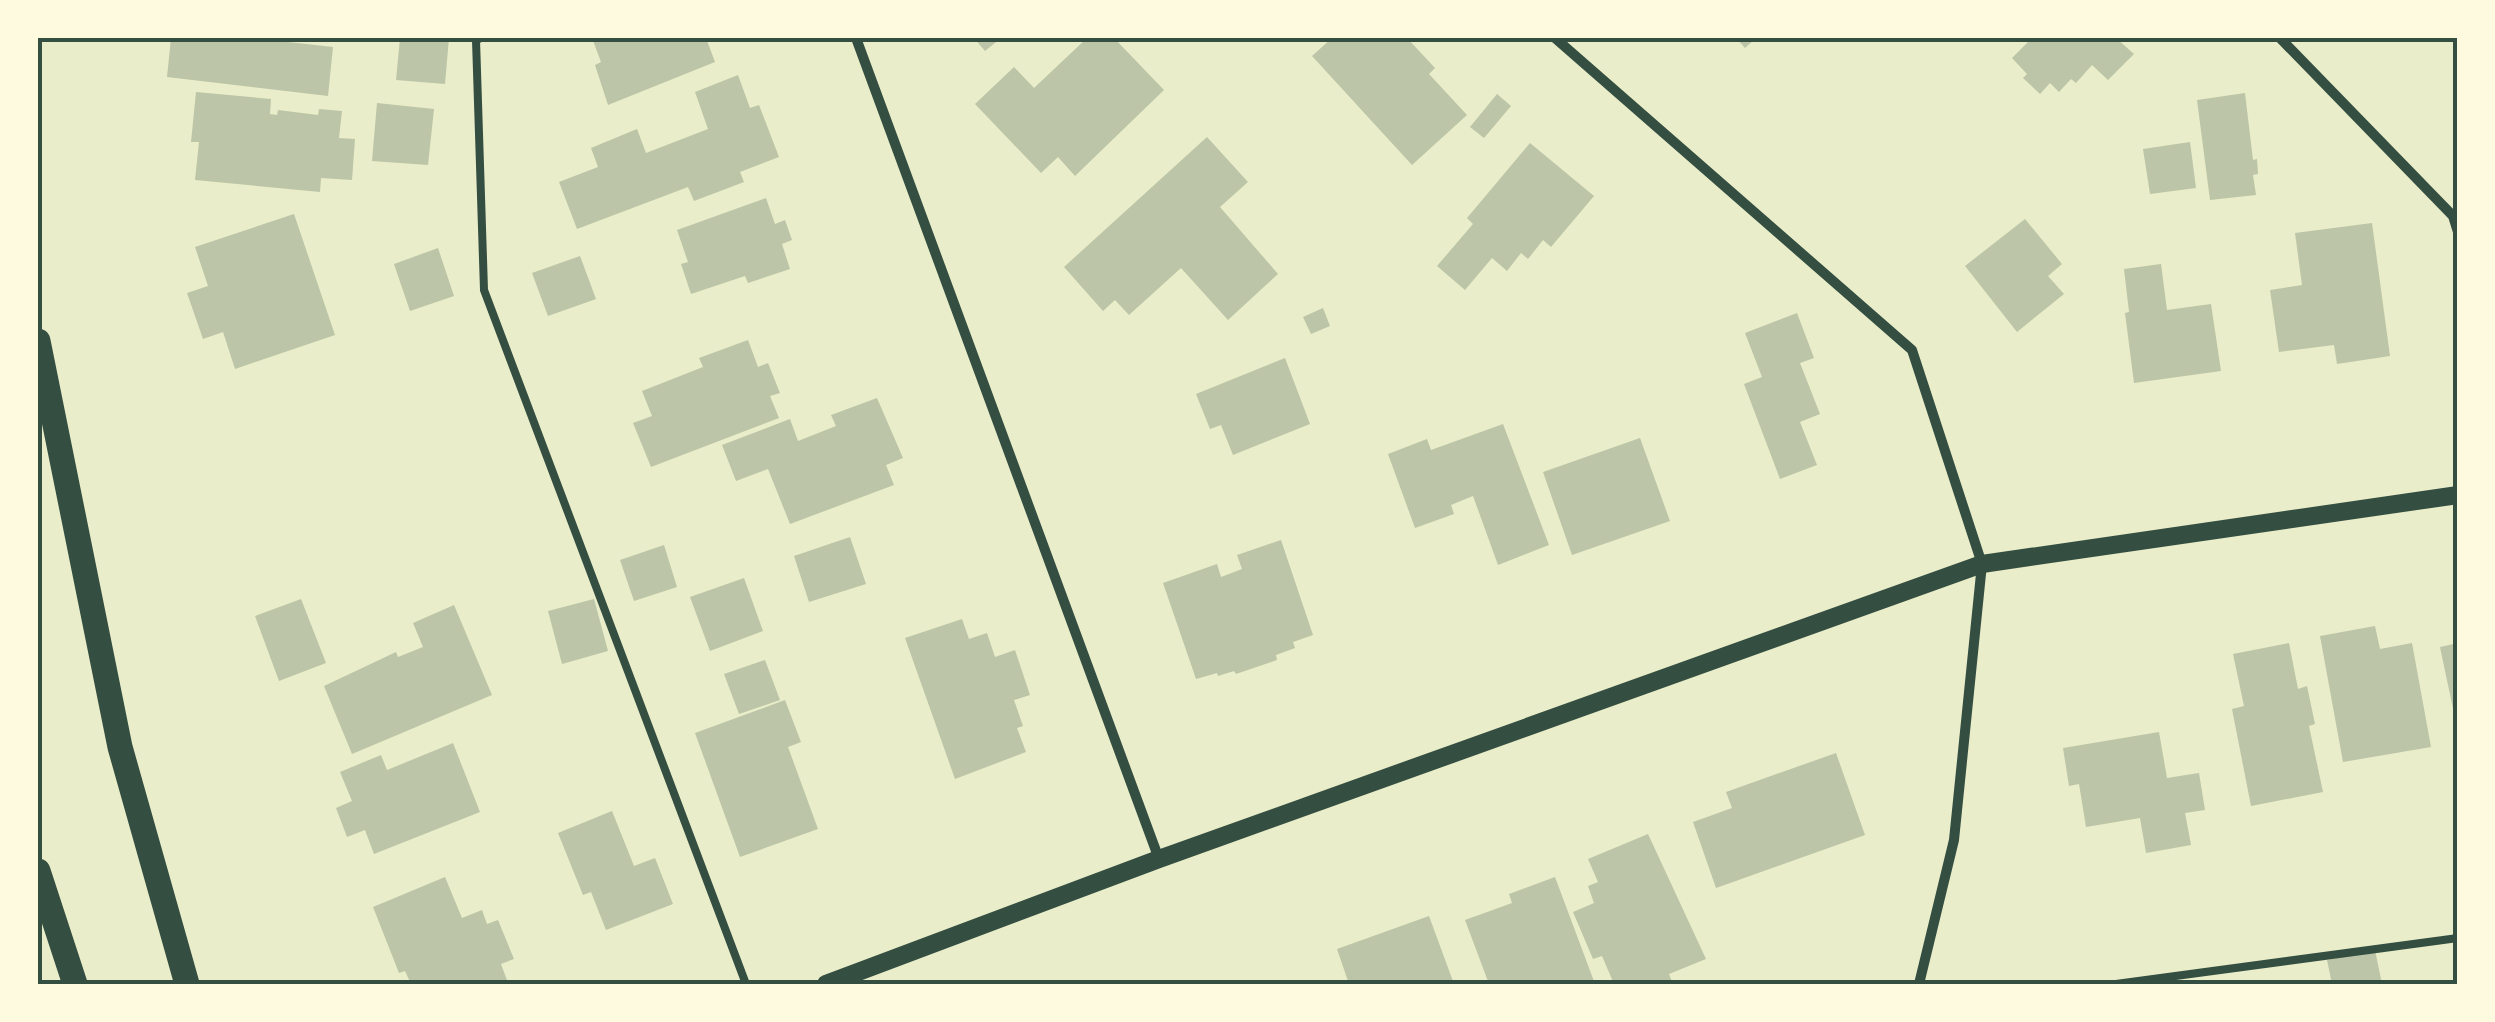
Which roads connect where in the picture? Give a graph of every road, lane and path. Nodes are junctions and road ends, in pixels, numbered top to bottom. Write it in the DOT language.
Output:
graph roads {
  1 [pos="481,38"];
  2 [pos="856,38"];
  3 [pos="1555,38"];
  4 [pos="2280,38"];
  5 [pos="2458,232"];
  6 [pos="38,341"];
  7 [pos="2458,494"];
  8 [pos="1982,564"];
  9 [pos="1159,859"];
  10 [pos="38,871"];
  11 [pos="2458,938"];
  12 [pos="75,984"];
  13 [pos="187,984"];
  14 [pos="746,984"];
  15 [pos="826,984"];
  16 [pos="1919,984"];
  17 [pos="2116,984"];
  1 -- 14 [label="lane"];
  2 -- 9 [label="street"];
  3 -- 8 [label="street"];
  4 -- 5 [label="street"];
  6 -- 13 [label="main road"];
  7 -- 8 [label="street"];
  8 -- 9 [label="street"];
  8 -- 16 [label="street"];
  9 -- 15 [label="street"];
  10 -- 12 [label="main road"];
  11 -- 17 [label="lane"];
}
